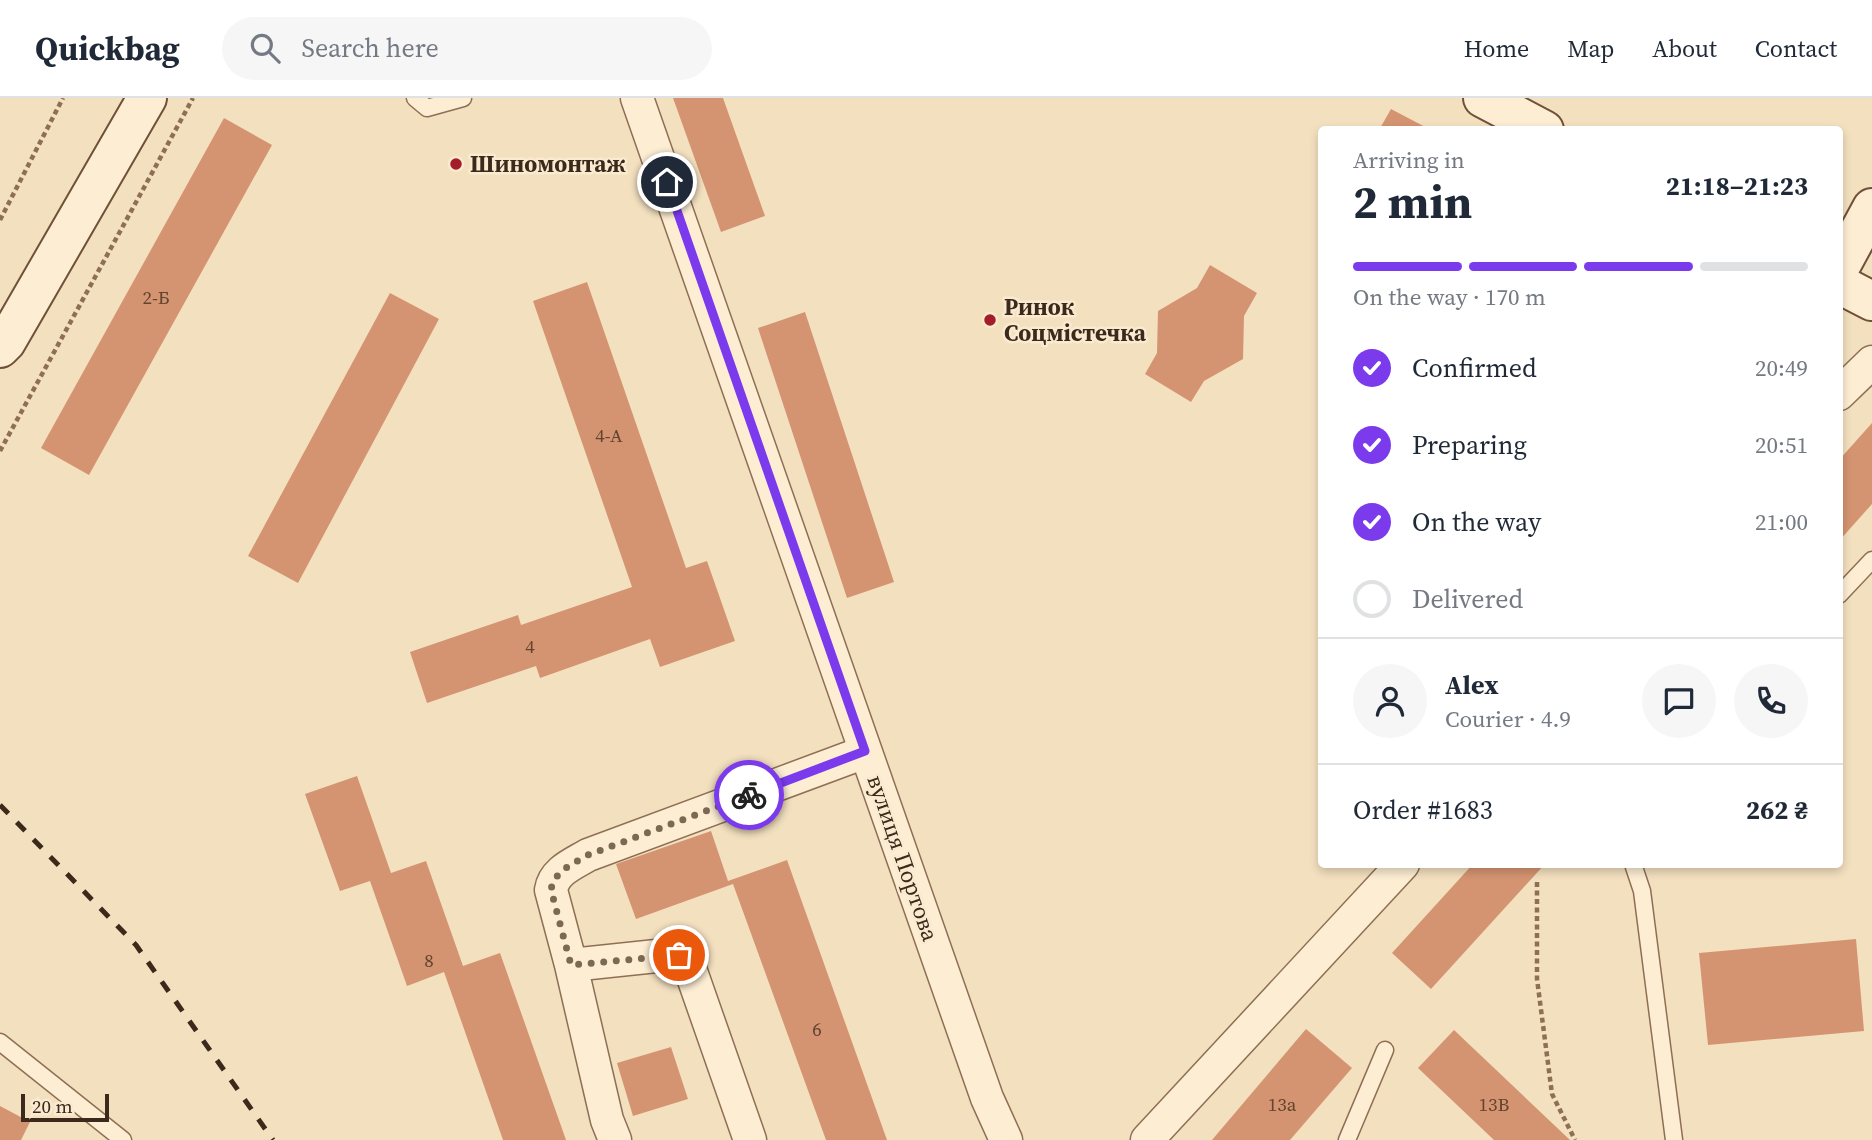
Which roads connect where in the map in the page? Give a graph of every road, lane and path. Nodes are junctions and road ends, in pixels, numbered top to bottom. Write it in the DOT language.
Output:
graph roads {
  1 [pos="63,98"];
  2 [pos="147,98"];
  3 [pos="193,98"];
  4 [pos="415,98"];
  5 [pos="463,98"];
  6 [pos="1483,98"];
  7 [pos="632,100"];
  8 [pos="1536,126"];
  9 [pos="1872,208"];
  10 [pos="0,220"];
  11 [pos="1843,262"];
  12 [pos="1843,286"];
  13 [pos="1872,301"];
  14 [pos="2,345"];
  15 [pos="1872,362"];
  16 [pos="1843,390"];
  17 [pos="0,452"];
  18 [pos="1872,560"];
  19 [pos="1843,591"];
  20 [pos="865,751"];
  21 [pos="1399,868"];
  22 [pos="1634,868"];
  23 [pos="1537,882"];
  24 [pos="571,965"];
  25 [pos="0,1042"];
  26 [pos="1385,1050"];
  27 [pos="123,1140"];
  28 [pos="615,1140"];
  29 [pos="750,1140"];
  30 [pos="1006,1140"];
  31 [pos="1147,1140"];
  32 [pos="1347,1140"];
  33 [pos="1575,1140"];
  34 [pos="1674,1140"];
  1 -- 10 [label="path"];
  2 -- 14 [label="main road"];
  3 -- 17 [label="path"];
  4 -- 5 [label="lane"];
  6 -- 8 [label="main road"];
  7 -- 20 [label="street, вулиця Портова"];
  9 -- 11 [label="main road"];
  12 -- 13 [label="main road"];
  15 -- 16 [label="street"];
  18 -- 19 [label="lane"];
  20 -- 24 [label="street"];
  20 -- 30 [label="street, вулиця Портова"];
  21 -- 31 [label="street"];
  22 -- 34 [label="lane"];
  23 -- 33 [label="path"];
  24 -- 28 [label="street"];
  24 -- 29 [label="street"];
  25 -- 27 [label="lane"];
  26 -- 32 [label="lane"];
}
